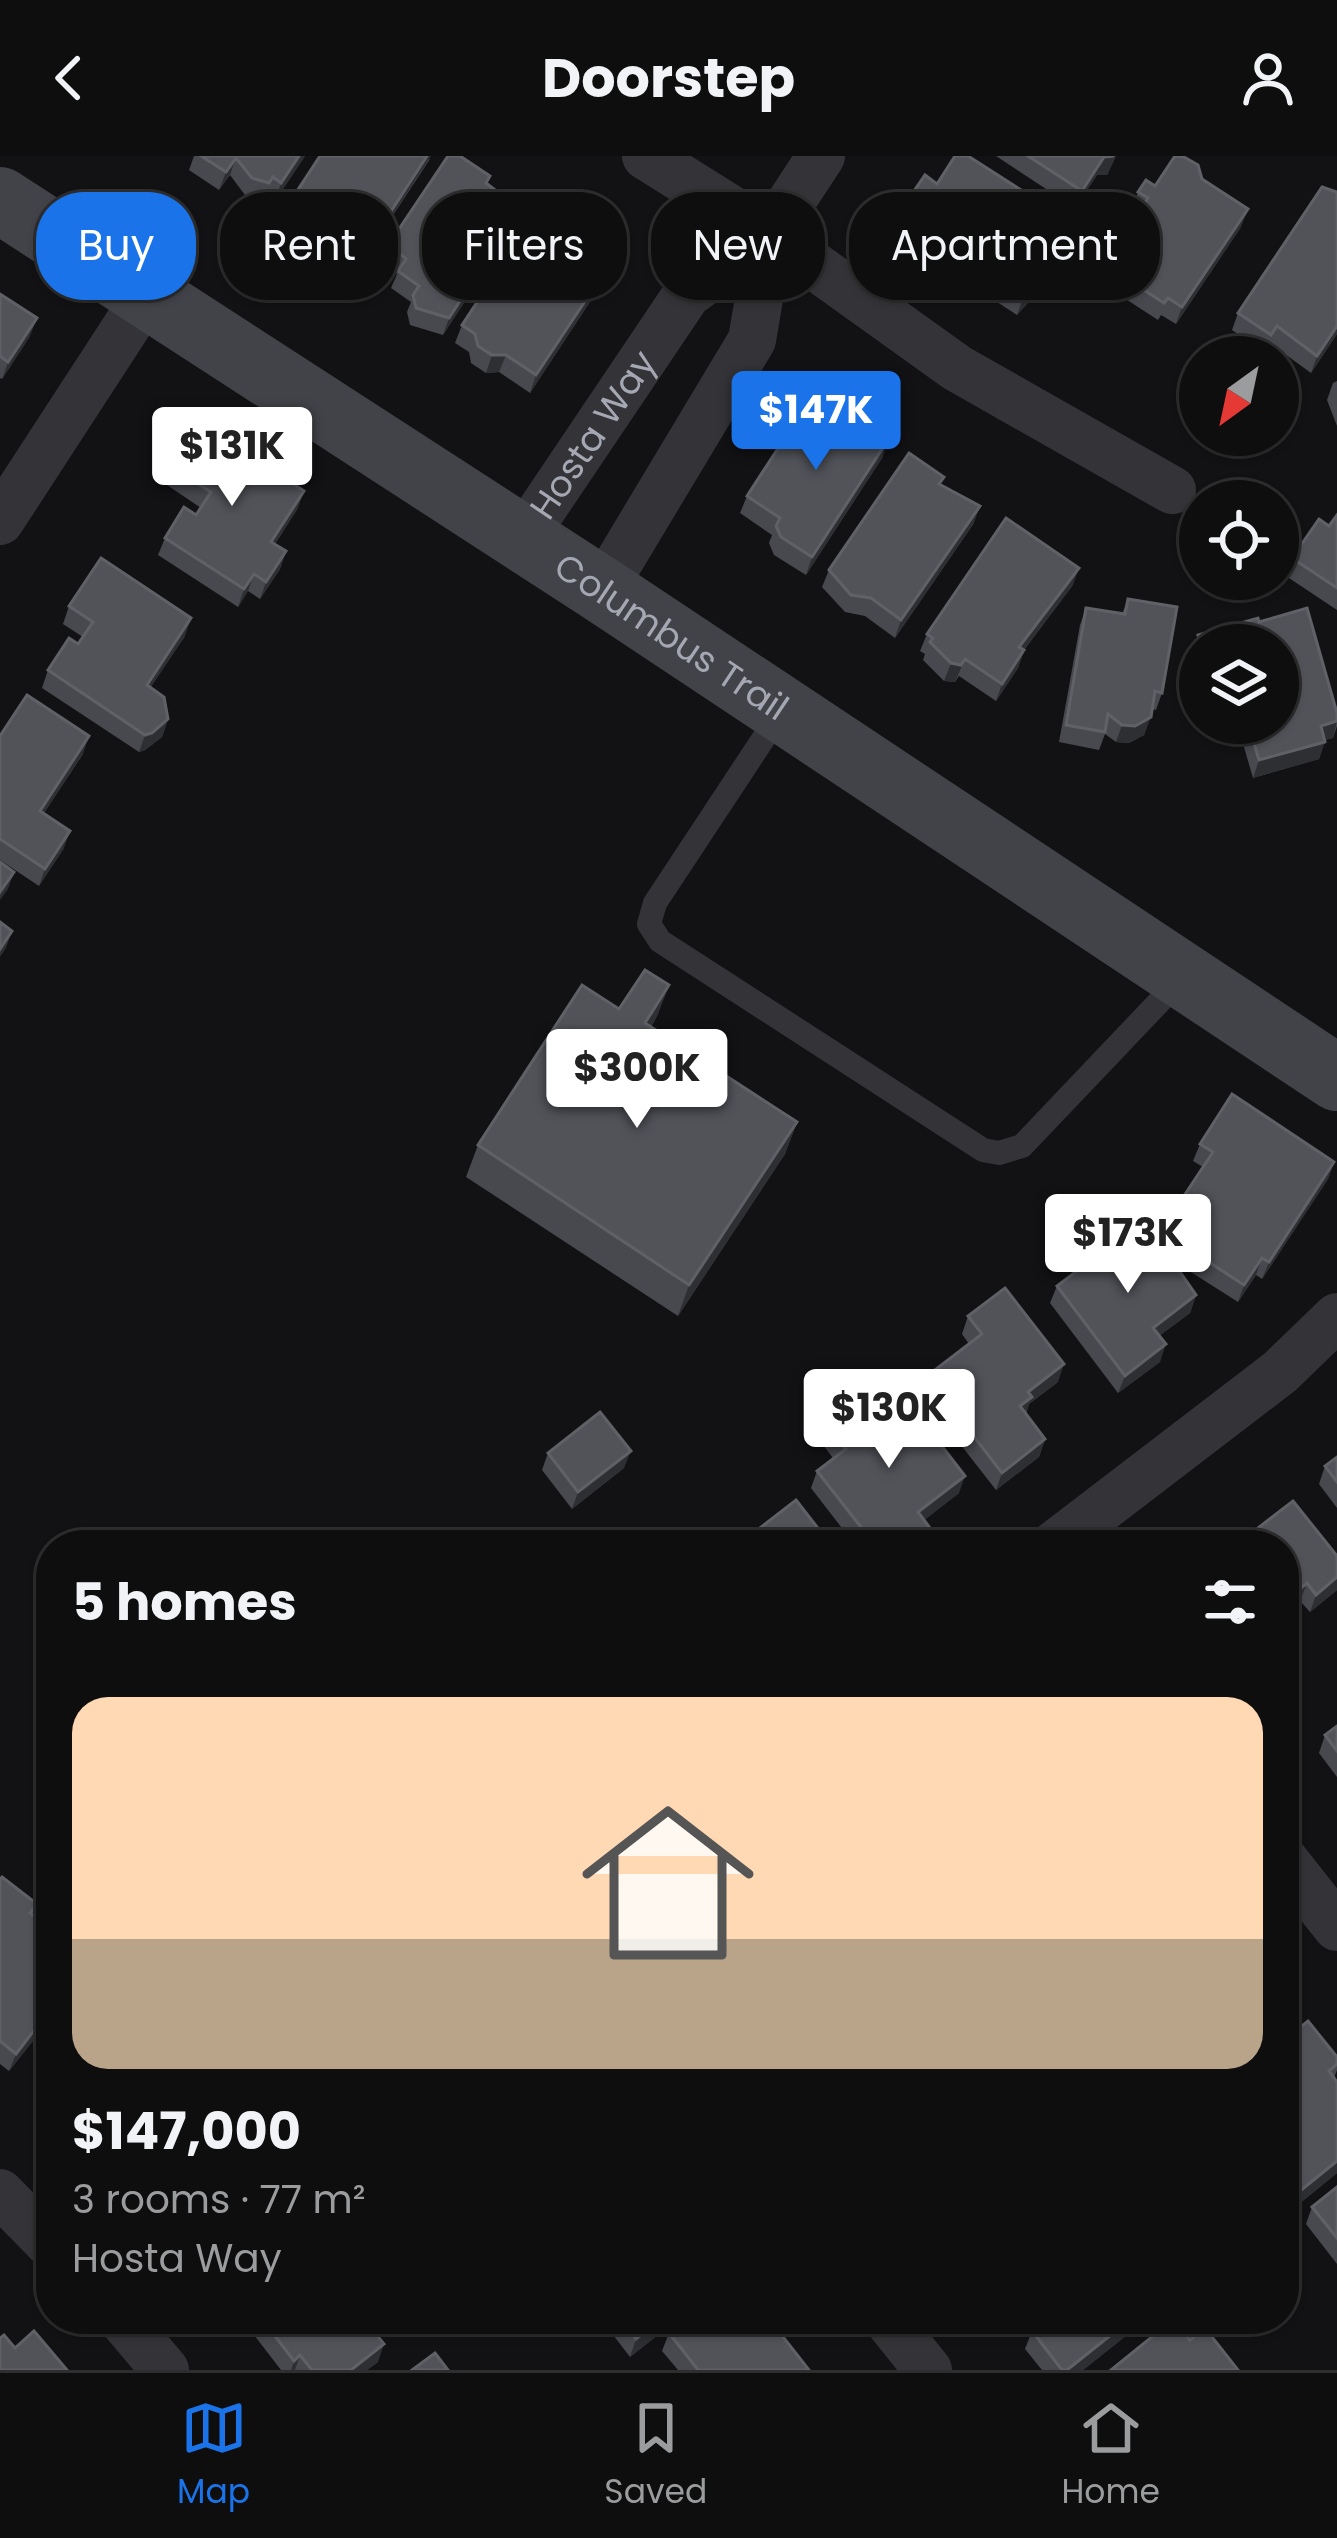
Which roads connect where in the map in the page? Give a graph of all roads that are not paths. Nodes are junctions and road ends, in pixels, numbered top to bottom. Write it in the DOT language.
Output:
graph roads {
  1 [pos="646,156"];
  2 [pos="821,156"];
  3 [pos="703,192"];
  4 [pos="797,192"];
  5 [pos="0,200"];
  6 [pos="36,224"];
  7 [pos="825,273"];
  8 [pos="144,300"];
  9 [pos="148,300"];
  10 [pos="683,300"];
  11 [pos="759,300"];
  12 [pos="1172,490"];
  13 [pos="0,521"];
  14 [pos="522,539"];
  15 [pos="602,590"];
  16 [pos="782,710"];
  17 [pos="1184,976"];
  18 [pos="1337,1078"];
  19 [pos="1337,1317"];
  20 [pos="1074,1530"];
  21 [pos="1299,1879"];
  22 [pos="1337,1927"];
  23 [pos="0,2193"];
  24 [pos="36,2230"];
  25 [pos="135,2334"];
  26 [pos="899,2334"];
  27 [pos="165,2370"];
  28 [pos="928,2370"];
  1 -- 3 [label="street"];
  2 -- 4 [label="street, Hosta Way"];
  5 -- 6 [label="street, Columbus Trail"];
  7 -- 12 [label="street"];
  8 -- 13 [label="street"];
  9 -- 14 [label="street, Columbus Trail"];
  10 -- 14 [label="street, Hosta Way"];
  11 -- 15 [label="street, Hosta Way"];
  14 -- 15 [label="street, Columbus Trail"];
  15 -- 16 [label="street, Columbus Trail"];
  16 -- 17 [label="street, Columbus Trail"];
  16 -- 17 [label="lane"];
  17 -- 18 [label="street, Columbus Trail"];
  19 -- 20 [label="street"];
  21 -- 22 [label="street"];
  23 -- 24 [label="street"];
  25 -- 27 [label="street"];
  26 -- 28 [label="street"];
}
